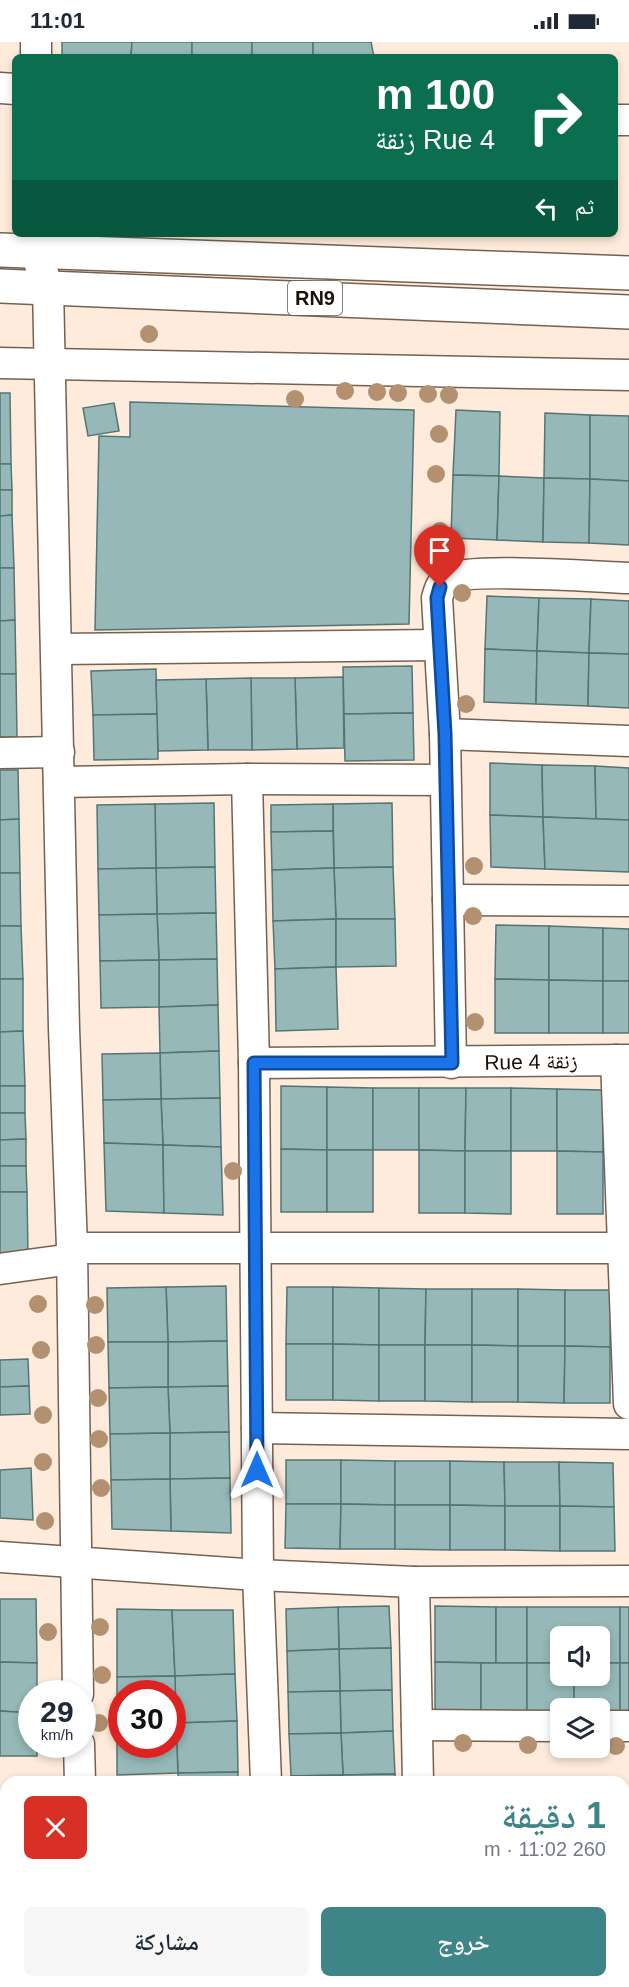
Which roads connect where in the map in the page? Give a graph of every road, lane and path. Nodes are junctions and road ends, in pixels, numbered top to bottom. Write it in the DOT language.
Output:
graph roads {
  1 [pos="35,242"];
  2 [pos="0,250"];
  3 [pos="629,273"];
  4 [pos="0,286"];
  5 [pos="48,287"];
  6 [pos="629,312"];
  7 [pos="0,363"];
  8 [pos="51,365"];
  9 [pos="629,375"];
  10 [pos="629,578"];
  11 [pos="439,645"];
  12 [pos="58,649"];
  13 [pos="445,734"];
  14 [pos="629,741"];
  15 [pos="59,752"];
  16 [pos="0,753"];
  17 [pos="247,779"];
  18 [pos="444,780"];
  19 [pos="59,782"];
  20 [pos="448,900"];
  21 [pos="629,901"];
  22 [pos="622,1060"];
  23 [pos="254,1063"];
  24 [pos="452,1063"];
  25 [pos="256,1246"];
  26 [pos="626,1248"];
  27 [pos="72,1254"];
  28 [pos="0,1269"];
  29 [pos="629,1404"];
  30 [pos="257,1428"];
  31 [pos="629,1434"];
  32 [pos="0,1557"];
  33 [pos="75,1562"];
  34 [pos="258,1575"];
  35 [pos="629,1581"];
  36 [pos="414,1582"];
  37 [pos="78,1680"];
  38 [pos="417,1725"];
  39 [pos="550,1726"];
  40 [pos="610,1726"];
  41 [pos="629,1726"];
  42 [pos="79,1758"];
  43 [pos="80,1776"];
  44 [pos="266,1776"];
  45 [pos="418,1776"];
  1 -- 2 [label="highway, RN9"];
  1 -- 3 [label="highway, RN9"];
  1 -- 5 [label="street"];
  4 -- 5 [label="highway, RN9"];
  5 -- 6 [label="highway, RN9"];
  5 -- 8 [label="street"];
  7 -- 8 [label="street"];
  8 -- 9 [label="street"];
  8 -- 12 [label="street"];
  10 -- 11 [label="street"];
  11 -- 12 [label="street"];
  11 -- 13 [label="street"];
  12 -- 15 [label="street"];
  13 -- 14 [label="street"];
  13 -- 18 [label="street"];
  15 -- 16 [label="street"];
  15 -- 19 [label="street"];
  17 -- 18 [label="street"];
  17 -- 19 [label="street"];
  17 -- 23 [label="street"];
  18 -- 20 [label="street"];
  19 -- 27 [label="street"];
  20 -- 21 [label="street"];
  20 -- 24 [label="street"];
  22 -- 24 [label="street, Rue 4 زنقة"];
  22 -- 26 [label="street"];
  23 -- 24 [label="street, Rue 4 زنقة"];
  23 -- 25 [label="street"];
  25 -- 26 [label="street"];
  25 -- 27 [label="street"];
  25 -- 30 [label="street"];
  26 -- 29 [label="street"];
  27 -- 28 [label="street"];
  27 -- 33 [label="street"];
  30 -- 31 [label="street"];
  30 -- 34 [label="street"];
  32 -- 33 [label="street"];
  33 -- 34 [label="street"];
  33 -- 37 [label="street"];
  34 -- 36 [label="street"];
  34 -- 44 [label="street"];
  35 -- 36 [label="street"];
  36 -- 38 [label="street"];
  38 -- 39 [label="street"];
  38 -- 45 [label="street"];
  40 -- 41 [label="street"];
  42 -- 43 [label="street"];
}
